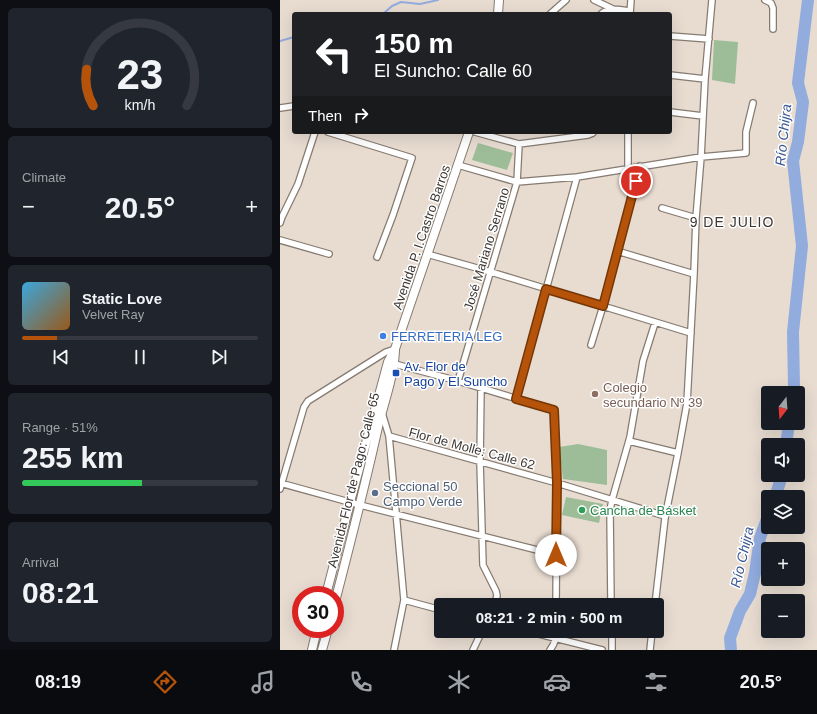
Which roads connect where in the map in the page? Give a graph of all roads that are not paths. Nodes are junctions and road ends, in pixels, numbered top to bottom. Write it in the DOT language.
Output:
graph roads {
  1 [pos="499,0"];
  2 [pos="566,0"];
  3 [pos="594,0"];
  4 [pos="631,0"];
  5 [pos="712,0"];
  6 [pos="765,0"];
  7 [pos="613,8"];
  8 [pos="498,12"];
  9 [pos="552,12"];
  10 [pos="604,12"];
  11 [pos="627,12"];
  12 [pos="630,12"];
  13 [pos="773,29"];
  14 [pos="672,36"];
  15 [pos="709,39"];
  16 [pos="672,75"];
  17 [pos="705,79"];
  18 [pos="753,103"];
  19 [pos="292,106"];
  20 [pos="280,108"];
  21 [pos="672,112"];
  22 [pos="703,116"];
  23 [pos="314,134"];
  24 [pos="334,134"];
  25 [pos="468,134"];
  26 [pos="482,134"];
  27 [pos="590,134"];
  28 [pos="628,134"];
  29 [pos="519,144"];
  30 [pos="701,157"];
  31 [pos="458,165"];
  32 [pos="640,166"];
  33 [pos="628,168"];
  34 [pos="577,177"];
  35 [pos="517,182"];
  36 [pos="662,208"];
  37 [pos="696,218"];
  38 [pos="281,219"];
  39 [pos="280,240"];
  40 [pos="617,251"];
  41 [pos="329,254"];
  42 [pos="427,254"];
  43 [pos="377,257"];
  44 [pos="491,272"];
  45 [pos="694,274"];
  46 [pos="546,289"];
  47 [pos="603,306"];
  48 [pos="655,322"];
  49 [pos="691,333"];
  50 [pos="591,345"];
  51 [pos="395,349"];
  52 [pos="391,363"];
  53 [pos="458,381"];
  54 [pos="481,388"];
  55 [pos="516,399"];
  56 [pos="382,413"];
  57 [pos="388,436"];
  58 [pos="628,441"];
  59 [pos="678,453"];
  60 [pos="480,462"];
  61 [pos="557,483"];
  62 [pos="281,485"];
  63 [pos="612,500"];
  64 [pos="350,502"];
  65 [pos="360,505"];
  66 [pos="396,514"];
  67 [pos="665,516"];
  68 [pos="482,536"];
  69 [pos="556,555"];
  70 [pos="328,586"];
  71 [pos="339,586"];
  72 [pos="496,598"];
  73 [pos="556,598"];
  74 [pos="611,598"];
  75 [pos="656,598"];
  76 [pos="404,600"];
  77 [pos="434,608"];
  78 [pos="315,638"];
  79 [pos="325,638"];
  80 [pos="479,638"];
  81 [pos="556,638"];
  82 [pos="612,638"];
  83 [pos="651,638"];
  84 [pos="312,650"];
  85 [pos="322,650"];
  86 [pos="394,650"];
  87 [pos="473,650"];
  88 [pos="550,650"];
  89 [pos="602,650"];
  90 [pos="612,650"];
  91 [pos="650,650"];
  1 -- 8 [label="street"];
  2 -- 9 [label="street"];
  3 -- 7 [label="street"];
  4 -- 12 [label="street"];
  5 -- 15 [label="street"];
  6 -- 13 [label="street"];
  7 -- 10 [label="street"];
  7 -- 11 [label="street"];
  14 -- 15 [label="street"];
  15 -- 17 [label="street"];
  16 -- 17 [label="street"];
  17 -- 22 [label="street"];
  18 -- 30 [label="street"];
  19 -- 20 [label="street"];
  21 -- 22 [label="street"];
  22 -- 30 [label="street"];
  23 -- 38 [label="street"];
  24 -- 43 [label="street"];
  25 -- 31 [label="street, Avenida P. I.Castro Barros"];
  26 -- 29 [label="street"];
  27 -- 29 [label="street"];
  28 -- 33 [label="street"];
  29 -- 35 [label="street, José Mariano Serrano"];
  30 -- 32 [label="street"];
  30 -- 37 [label="street"];
  31 -- 35 [label="street"];
  31 -- 42 [label="street, Avenida P. I.Castro Barros"];
  32 -- 33 [label="street"];
  32 -- 40 [label="street"];
  33 -- 34 [label="street"];
  34 -- 35 [label="street"];
  34 -- 46 [label="street"];
  35 -- 44 [label="street, José Mariano Serrano"];
  36 -- 37 [label="street"];
  37 -- 45 [label="street"];
  39 -- 41 [label="street"];
  40 -- 45 [label="street"];
  40 -- 47 [label="street"];
  42 -- 44 [label="street"];
  42 -- 51 [label="street, Avenida P. I.Castro Barros"];
  44 -- 46 [label="street"];
  44 -- 53 [label="street, José Mariano Serrano"];
  45 -- 49 [label="street"];
  46 -- 47 [label="street"];
  46 -- 55 [label="street"];
  47 -- 48 [label="street"];
  47 -- 50 [label="street"];
  48 -- 49 [label="street"];
  48 -- 58 [label="street"];
  49 -- 59 [label="street"];
  51 -- 52 [label="street, Avenida P. I.Castro Barros"];
  51 -- 62 [label="street"];
  52 -- 53 [label="street"];
  52 -- 56 [label="street, Avenida Flor de Pago: Calle 65"];
  52 -- 64 [label="street, Avenida Flor de Pago: Calle 65"];
  53 -- 54 [label="street"];
  54 -- 55 [label="street"];
  54 -- 60 [label="street"];
  55 -- 61 [label="street"];
  56 -- 57 [label="street"];
  56 -- 65 [label="street, Avenida Flor de Pago: Calle 65"];
  57 -- 60 [label="street, Flor de Molle: Calle 62"];
  57 -- 66 [label="street"];
  58 -- 59 [label="street"];
  58 -- 63 [label="street"];
  59 -- 67 [label="street"];
  60 -- 61 [label="street, Flor de Molle: Calle 62"];
  60 -- 68 [label="street"];
  61 -- 63 [label="street, Flor de Molle: Calle 62"];
  61 -- 69 [label="street"];
  62 -- 64 [label="street"];
  63 -- 67 [label="street, Flor de Molle: Calle 62"];
  63 -- 74 [label="street"];
  64 -- 65 [label="street"];
  64 -- 70 [label="street, Avenida Flor de Pago: Calle 65"];
  65 -- 66 [label="street"];
  65 -- 71 [label="street, Avenida Flor de Pago: Calle 65"];
  66 -- 68 [label="street"];
  66 -- 76 [label="street"];
  67 -- 75 [label="street"];
  68 -- 69 [label="street"];
  68 -- 72 [label="street"];
  69 -- 73 [label="street"];
  76 -- 77 [label="street"];
  76 -- 86 [label="street"];
  78 -- 84 [label="street"];
  79 -- 85 [label="street"];
  80 -- 87 [label="street"];
  81 -- 88 [label="street"];
  81 -- 89 [label="street"];
  82 -- 90 [label="street"];
  83 -- 91 [label="street"];
}
